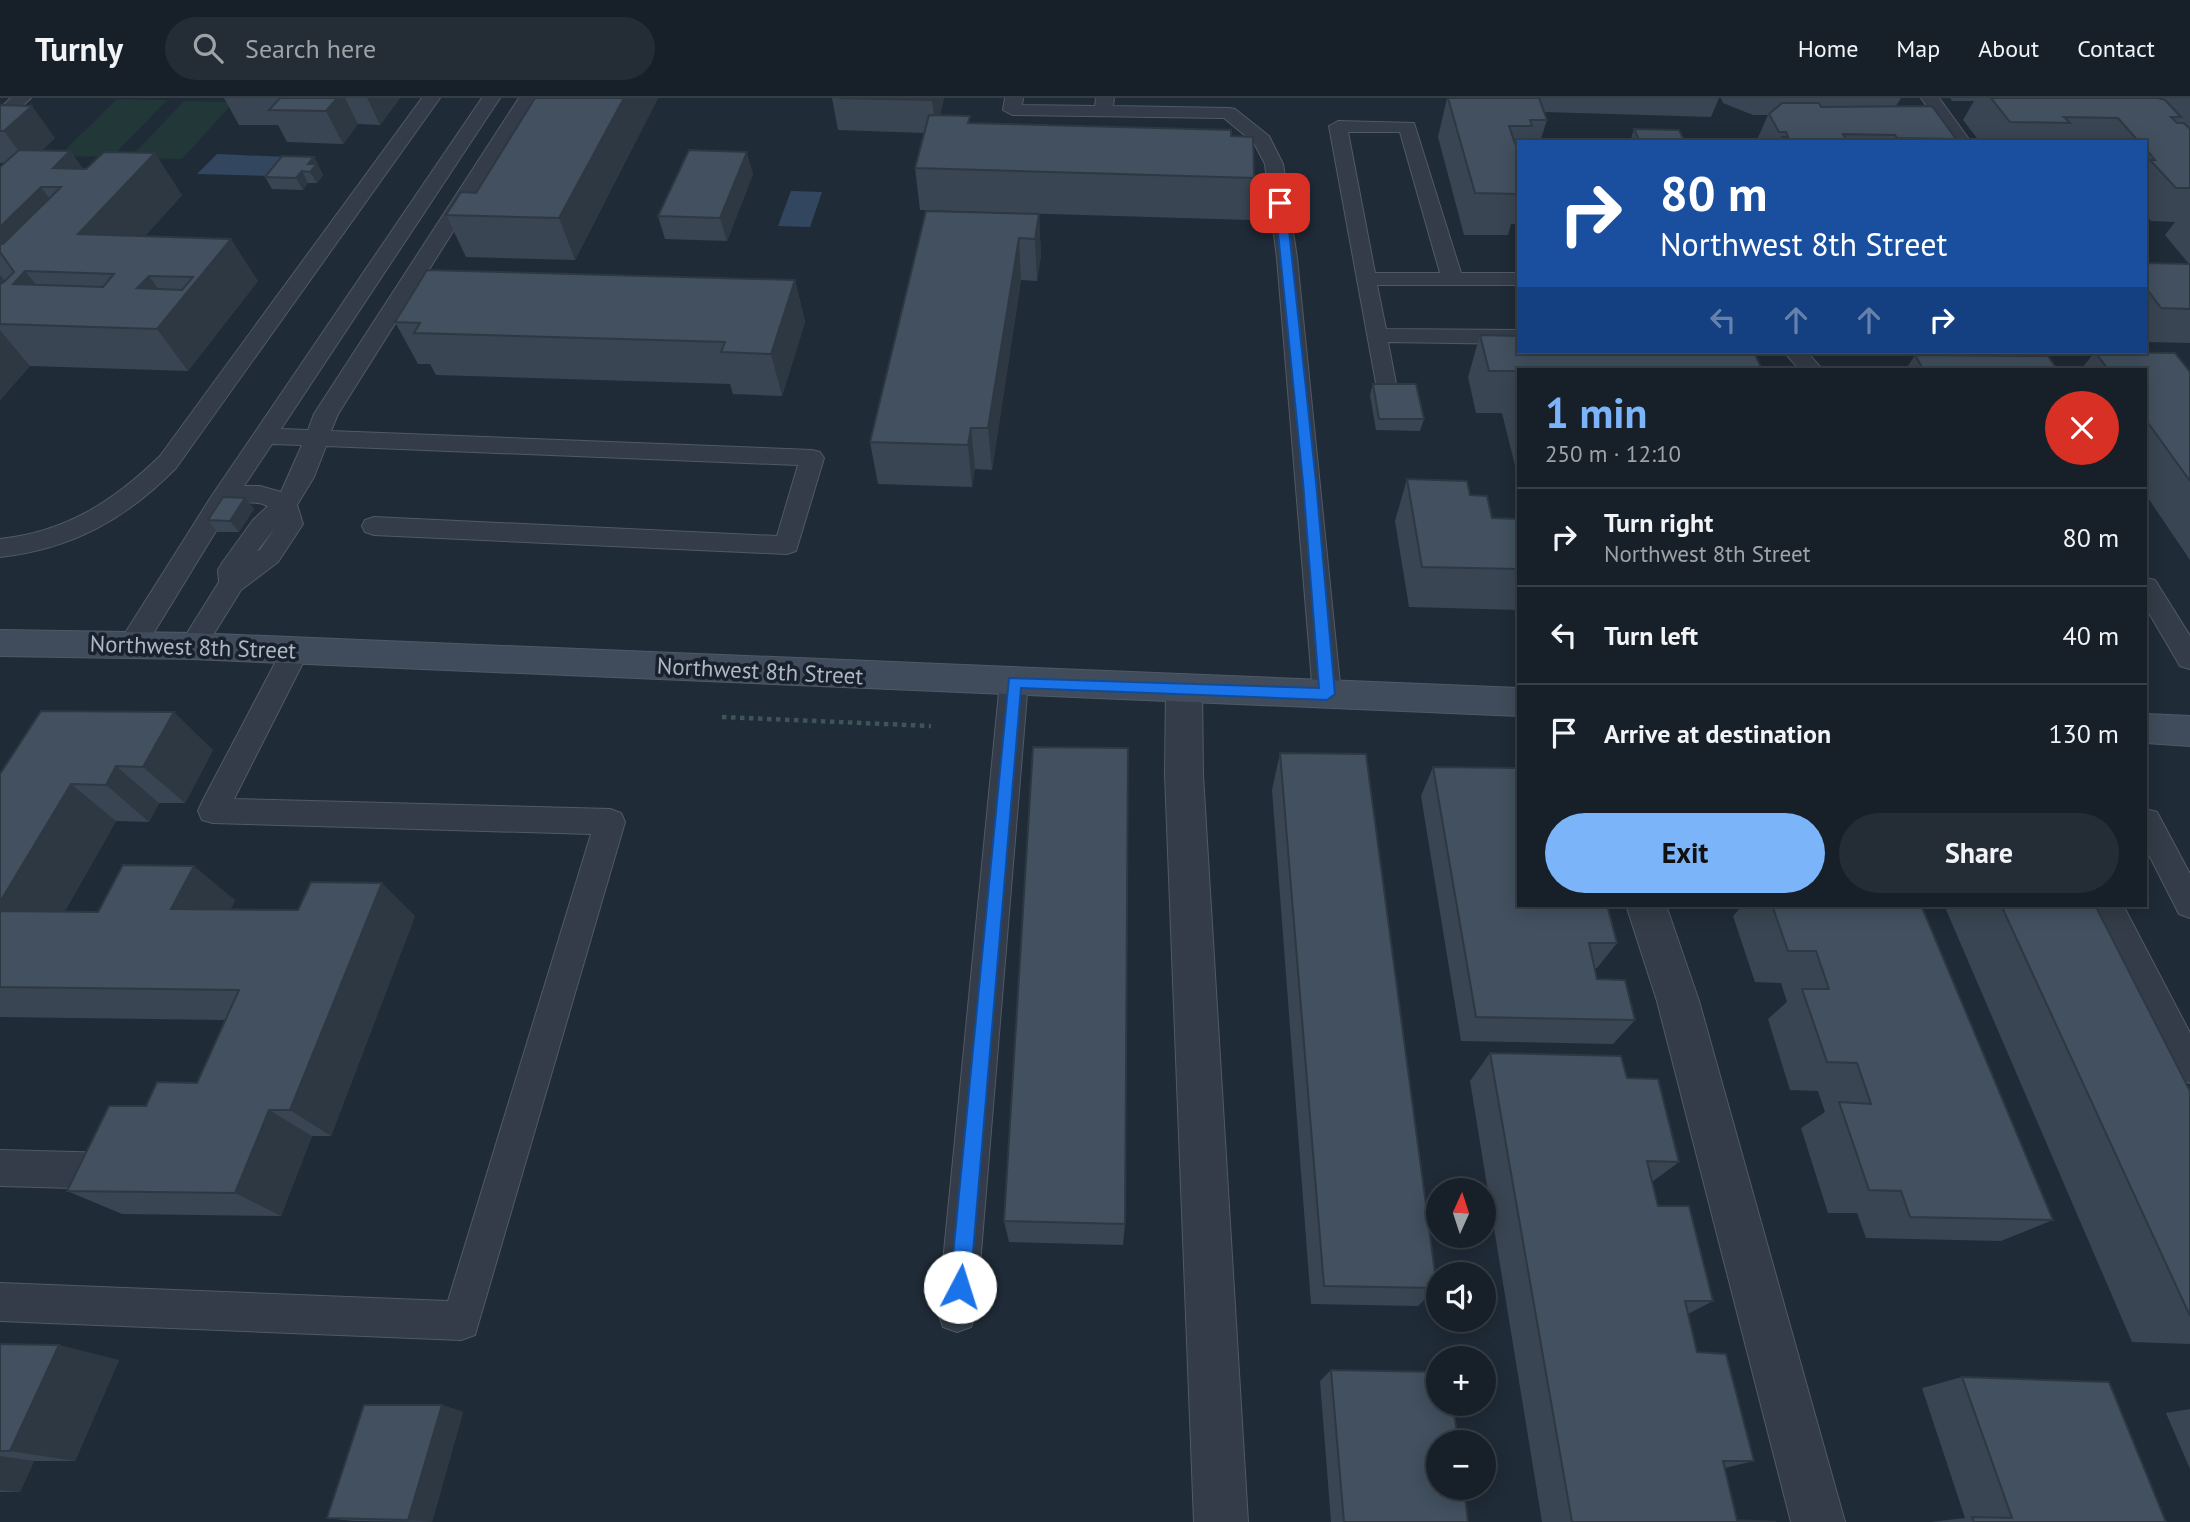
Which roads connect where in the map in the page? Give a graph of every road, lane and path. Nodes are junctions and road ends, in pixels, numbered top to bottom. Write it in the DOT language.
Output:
graph roads {
  1 [pos="22,98"];
  2 [pos="431,98"];
  3 [pos="491,98"];
  4 [pos="528,98"];
  5 [pos="1014,98"];
  6 [pos="1212,98"];
  7 [pos="1930,98"];
  8 [pos="1105,105"];
  9 [pos="1229,113"];
  10 [pos="0,117"];
  11 [pos="467,135"];
  12 [pos="504,136"];
  13 [pos="1961,140"];
  14 [pos="423,201"];
  15 [pos="462,202"];
  16 [pos="1366,279"];
  17 [pos="1452,279"];
  18 [pos="1517,279"];
  19 [pos="1376,335"];
  20 [pos="1517,337"];
  21 [pos="1797,354"];
  22 [pos="1810,368"];
  23 [pos="1386,389"];
  24 [pos="267,436"];
  25 [pos="318,439"];
  26 [pos="220,503"];
  27 [pos="285,505"];
  28 [pos="373,526"];
  29 [pos="0,548"];
  30 [pos="2147,589"];
  31 [pos="0,643"];
  32 [pos="132,645"];
  33 [pos="192,646"];
  34 [pos="295,650"];
  35 [pos="2190,659"];
  36 [pos="1014,682"];
  37 [pos="1184,688"];
  38 [pos="1327,694"];
  39 [pos="1517,702"];
  40 [pos="722,717"];
  41 [pos="930,726"];
  42 [pos="2147,729"];
  43 [pos="2190,731"];
  44 [pos="2147,823"];
  45 [pos="2190,904"];
  46 [pos="1647,907"];
  47 [pos="2108,907"];
  48 [pos="2190,1067"];
  49 [pos="0,1168"];
  50 [pos="111,1171"];
  51 [pos="0,1302"];
  52 [pos="957,1313"];
  53 [pos="1221,1522"];
  54 [pos="1818,1522"];
  1 -- 10 [label="lane"];
  2 -- 29 [label="lane"];
  3 -- 11 [label="lane"];
  4 -- 12 [label="lane"];
  5 -- 8 [label="lane"];
  6 -- 9 [label="lane"];
  7 -- 13 [label="lane"];
  8 -- 9 [label="lane"];
  9 -- 38 [label="lane"];
  11 -- 12 [label="lane"];
  11 -- 14 [label="lane"];
  12 -- 15 [label="lane"];
  14 -- 15 [label="lane"];
  14 -- 24 [label="lane"];
  15 -- 25 [label="lane"];
  16 -- 17 [label="lane"];
  16 -- 17 [label="lane"];
  16 -- 19 [label="lane"];
  17 -- 18 [label="lane"];
  19 -- 20 [label="lane"];
  19 -- 23 [label="lane"];
  21 -- 22 [label="lane"];
  24 -- 25 [label="lane"];
  24 -- 26 [label="lane"];
  25 -- 27 [label="lane"];
  25 -- 28 [label="lane"];
  26 -- 27 [label="lane"];
  26 -- 32 [label="lane"];
  27 -- 33 [label="lane"];
  30 -- 35 [label="lane"];
  31 -- 32 [label="street, Northwest 8th Street"];
  32 -- 33 [label="street, Northwest 8th Street"];
  33 -- 34 [label="street, Northwest 8th Street"];
  34 -- 36 [label="street, Northwest 8th Street"];
  34 -- 51 [label="lane"];
  36 -- 37 [label="street, Northwest 8th Street"];
  36 -- 52 [label="lane"];
  37 -- 38 [label="street, Northwest 8th Street"];
  37 -- 53 [label="street"];
  38 -- 39 [label="street, Northwest 8th Street"];
  40 -- 41 [label="path"];
  42 -- 43 [label="street"];
  44 -- 45 [label="lane"];
  46 -- 54 [label="street"];
  47 -- 48 [label="lane"];
  49 -- 50 [label="lane"];
}
